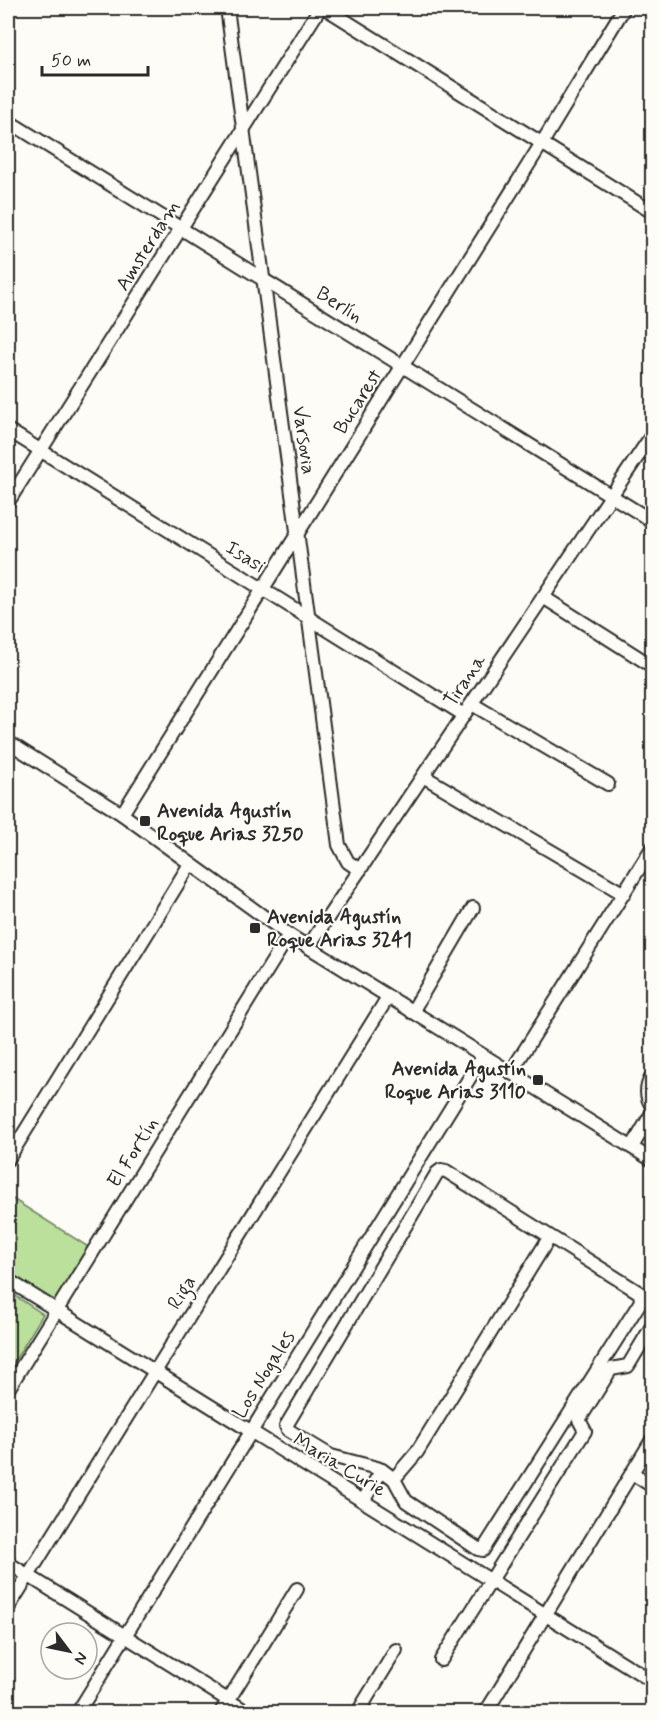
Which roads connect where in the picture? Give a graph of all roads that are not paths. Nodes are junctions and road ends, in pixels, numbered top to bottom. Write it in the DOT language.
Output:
graph roads {
  1 [pos="227,8"];
  2 [pos="320,8"];
  3 [pos="326,8"];
  4 [pos="624,8"];
  5 [pos="8,121"];
  6 [pos="244,129"];
  7 [pos="542,143"];
  8 [pos="652,212"];
  9 [pos="181,228"];
  10 [pos="264,280"];
  11 [pos="402,366"];
  12 [pos="8,430"];
  13 [pos="652,435"];
  14 [pos="40,450"];
  15 [pos="612,496"];
  16 [pos="8,502"];
  17 [pos="652,521"];
  18 [pos="298,533"];
  19 [pos="263,589"];
  20 [pos="543,597"];
  21 [pos="309,618"];
  22 [pos="652,666"];
  23 [pos="472,704"];
  24 [pos="464,715"];
  25 [pos="8,742"];
  26 [pos="423,776"];
  27 [pos="608,784"];
  28 [pos="122,814"];
  29 [pos="652,848"];
  30 [pos="190,864"];
  31 [pos="360,870"];
  32 [pos="624,894"];
  33 [pos="473,908"];
  34 [pos="289,935"];
  35 [pos="308,947"];
  36 [pos="388,997"];
  37 [pos="412,1012"];
  38 [pos="483,1056"];
  39 [pos="511,1072"];
  40 [pos="652,1076"];
  41 [pos="652,1106"];
  42 [pos="652,1113"];
  43 [pos="632,1147"];
  44 [pos="8,1159"];
  45 [pos="652,1160"];
  46 [pos="549,1238"];
  47 [pos="8,1280"];
  48 [pos="56,1311"];
  49 [pos="652,1326"];
  50 [pos="154,1372"];
  51 [pos="8,1389"];
  52 [pos="250,1432"];
  53 [pos="652,1440"];
  54 [pos="382,1470"];
  55 [pos="632,1473"];
  56 [pos="394,1479"];
  57 [pos="652,1486"];
  58 [pos="363,1501"];
  59 [pos="8,1563"];
  60 [pos="28,1575"];
  61 [pos="491,1581"];
  62 [pos="297,1589"];
  63 [pos="8,1608"];
  64 [pos="546,1615"];
  65 [pos="125,1636"];
  66 [pos="396,1650"];
  67 [pos="441,1660"];
  68 [pos="652,1681"];
  69 [pos="228,1701"];
  70 [pos="78,1713"];
  71 [pos="220,1713"];
  72 [pos="247,1713"];
  73 [pos="358,1713"];
  74 [pos="486,1713"];
  1 -- 6 [label="street, Varsovia"];
  2 -- 6 [label="street, Amsterdam"];
  3 -- 7 [label="street"];
  4 -- 7 [label="street, Bucarest"];
  5 -- 9 [label="street, Berlín"];
  6 -- 9 [label="street, Amsterdam"];
  6 -- 10 [label="street, Varsovia"];
  7 -- 8 [label="street"];
  7 -- 11 [label="street, Bucarest"];
  9 -- 10 [label="street, Berlín"];
  9 -- 14 [label="street, Amsterdam"];
  10 -- 11 [label="street, Berlín"];
  10 -- 18 [label="street, Varsovia"];
  11 -- 15 [label="street, Berlín"];
  11 -- 18 [label="street, Bucarest"];
  12 -- 14 [label="street, Isasi"];
  13 -- 15 [label="street, Tirana"];
  14 -- 16 [label="street, Amsterdam"];
  14 -- 19 [label="street, Isasi"];
  15 -- 17 [label="street, Berlín"];
  15 -- 20 [label="street, Tirana"];
  18 -- 19 [label="street, Bucarest"];
  18 -- 21 [label="street, Varsovia"];
  19 -- 21 [label="street, Isasi"];
  19 -- 28 [label="street, Bucarest"];
  20 -- 22 [label="street"];
  20 -- 23 [label="street, Tirana"];
  21 -- 24 [label="street, Isasi"];
  21 -- 31 [label="street, Varsovia"];
  23 -- 24 [label="street, Tirana"];
  23 -- 27 [label="street"];
  24 -- 26 [label="street, Tirana"];
  25 -- 28 [label="street"];
  26 -- 31 [label="street, Tirana"];
  26 -- 32 [label="street"];
  28 -- 30 [label="street"];
  29 -- 32 [label="street"];
  30 -- 34 [label="street"];
  30 -- 44 [label="street"];
  31 -- 35 [label="street, Tirana"];
  32 -- 39 [label="street"];
  33 -- 37 [label="street"];
  34 -- 35 [label="street"];
  34 -- 48 [label="street, El Fortín"];
  35 -- 36 [label="street"];
  36 -- 37 [label="street"];
  36 -- 50 [label="street, Riga"];
  37 -- 38 [label="street"];
  38 -- 39 [label="street"];
  38 -- 52 [label="street, Los Nogales"];
  39 -- 43 [label="street"];
  40 -- 41 [label="street"];
  42 -- 43 [label="street"];
  43 -- 45 [label="street"];
  46 -- 54 [label="street"];
  46 -- 56 [label="street"];
  46 -- 56 [label="street"];
  47 -- 48 [label="street, Maria Curie"];
  48 -- 50 [label="street, Maria Curie"];
  48 -- 51 [label="street, El Fortín"];
  49 -- 61 [label="street"];
  50 -- 52 [label="street, Maria Curie"];
  50 -- 60 [label="street, Riga"];
  52 -- 58 [label="street, Maria Curie"];
  52 -- 65 [label="street, Los Nogales"];
  53 -- 55 [label="street"];
  54 -- 56 [label="street"];
  54 -- 58 [label="street"];
  55 -- 57 [label="street"];
  55 -- 64 [label="street"];
  58 -- 61 [label="street, Maria Curie"];
  59 -- 60 [label="street"];
  60 -- 63 [label="street, Riga"];
  60 -- 65 [label="street"];
  61 -- 64 [label="street, Maria Curie"];
  61 -- 67 [label="street"];
  62 -- 69 [label="street"];
  64 -- 68 [label="street, Maria Curie"];
  64 -- 74 [label="street"];
  65 -- 69 [label="street"];
  65 -- 70 [label="street, Los Nogales"];
  66 -- 73 [label="street"];
  69 -- 71 [label="street"];
  69 -- 72 [label="street"];
}
